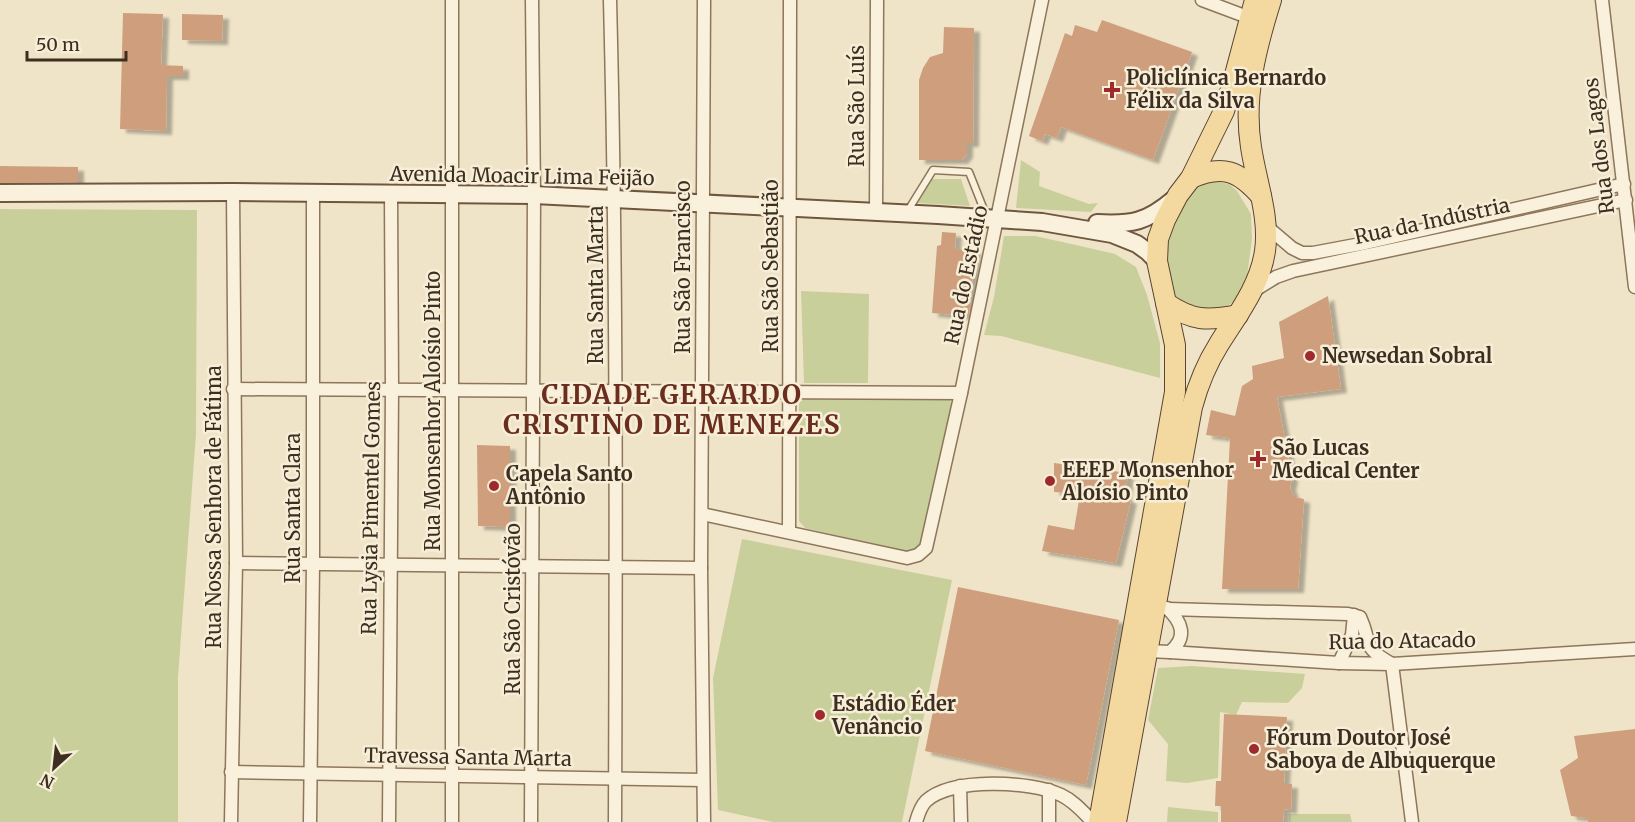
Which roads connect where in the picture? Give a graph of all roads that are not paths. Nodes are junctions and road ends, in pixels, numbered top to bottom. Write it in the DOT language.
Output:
graph roads {
  1 [pos="452,0"];
  2 [pos="532,0"];
  3 [pos="610,0"];
  4 [pos="704,0"];
  5 [pos="790,0"];
  6 [pos="877,0"];
  7 [pos="1042,0"];
  8 [pos="1202,0"];
  9 [pos="1271,0"];
  10 [pos="1602,0"];
  11 [pos="1253,9"];
  12 [pos="1191,178"];
  13 [pos="1624,184"];
  14 [pos="233,192"];
  15 [pos="0,193"];
  16 [pos="313,193"];
  17 [pos="391,194"];
  18 [pos="452,194"];
  19 [pos="534,195"];
  20 [pos="1178,195"];
  21 [pos="1261,196"];
  22 [pos="615,198"];
  23 [pos="1626,200"];
  24 [pos="703,202"];
  25 [pos="790,207"];
  26 [pos="876,212"];
  27 [pos="906,214"];
  28 [pos="993,219"];
  29 [pos="1042,222"];
  30 [pos="1265,225"];
  31 [pos="1157,261"];
  32 [pos="1635,287"];
  33 [pos="1251,292"];
  34 [pos="1166,303"];
  35 [pos="1238,315"];
  36 [pos="233,389"];
  37 [pos="312,389"];
  38 [pos="392,389"];
  39 [pos="453,389"];
  40 [pos="534,390"];
  41 [pos="702,391"];
  42 [pos="790,391"];
  43 [pos="615,392"];
  44 [pos="961,393"];
  45 [pos="702,514"];
  46 [pos="789,531"];
  47 [pos="236,563"];
  48 [pos="313,564"];
  49 [pos="390,566"];
  50 [pos="453,566"];
  51 [pos="533,567"];
  52 [pos="617,568"];
  53 [pos="701,568"];
  54 [pos="1162,604"];
  55 [pos="1354,615"];
  56 [pos="1635,649"];
  57 [pos="1146,651"];
  58 [pos="1170,652"];
  59 [pos="1339,663"];
  60 [pos="1392,664"];
  61 [pos="231,772"];
  62 [pos="310,774"];
  63 [pos="389,775"];
  64 [pos="452,776"];
  65 [pos="532,776"];
  66 [pos="615,780"];
  67 [pos="703,780"];
  68 [pos="960,786"];
  69 [pos="1049,790"];
  70 [pos="231,822"];
  71 [pos="310,822"];
  72 [pos="389,822"];
  73 [pos="452,822"];
  74 [pos="531,822"];
  75 [pos="615,822"];
  76 [pos="705,822"];
  77 [pos="916,822"];
  78 [pos="961,822"];
  79 [pos="1049,822"];
  80 [pos="1093,822"];
  81 [pos="1099,822"];
  82 [pos="1116,822"];
  83 [pos="1412,822"];
  1 -- 18 [label="street, Rua Monsenhor Aloísio Pinto"];
  2 -- 19 [label="street, Rua São Cristóvão"];
  3 -- 22 [label="street, Rua Santa Marta"];
  4 -- 24 [label="street, Rua São Francisco"];
  5 -- 25 [label="street, Rua São Sebastião"];
  6 -- 26 [label="street, Rua São Luís"];
  7 -- 28 [label="street, Rua do Estádio"];
  8 -- 11 [label="street"];
  9 -- 21 [label="main road"];
  10 -- 13 [label="street, Rua dos Lagos"];
  11 -- 12 [label="main road"];
  12 -- 20 [label="main road"];
  12 -- 21 [label="main road"];
  13 -- 23 [label="street, Rua dos Lagos"];
  13 -- 30 [label="street, Rua da Indústria"];
  14 -- 15 [label="main road, Avenida Moacir Lima Feijão"];
  14 -- 16 [label="main road, Avenida Moacir Lima Feijão"];
  14 -- 36 [label="street, Rua Nossa Senhora de Fátima"];
  16 -- 17 [label="main road, Avenida Moacir Lima Feijão"];
  16 -- 37 [label="street, Rua Santa Clara"];
  17 -- 18 [label="main road, Avenida Moacir Lima Feijão"];
  17 -- 38 [label="street, Rua Lysia Pimentel Gomes"];
  18 -- 19 [label="main road, Avenida Moacir Lima Feijão"];
  18 -- 39 [label="street, Rua Monsenhor Aloísio Pinto"];
  19 -- 22 [label="main road, Avenida Moacir Lima Feijão"];
  19 -- 40 [label="street, Rua São Cristóvão"];
  20 -- 29 [label="main road"];
  20 -- 31 [label="main road"];
  21 -- 30 [label="main road"];
  22 -- 24 [label="main road, Avenida Moacir Lima Feijão"];
  22 -- 43 [label="street, Rua Santa Marta"];
  23 -- 32 [label="street, Rua dos Lagos"];
  23 -- 33 [label="street, Rua da Indústria"];
  24 -- 25 [label="main road, Avenida Moacir Lima Feijão"];
  24 -- 41 [label="street, Rua São Francisco"];
  25 -- 26 [label="main road, Avenida Moacir Lima Feijão"];
  25 -- 42 [label="street, Rua São Sebastião"];
  26 -- 27 [label="main road, Avenida Moacir Lima Feijão"];
  27 -- 28 [label="main road, Avenida Moacir Lima Feijão"];
  27 -- 28 [label="lane"];
  28 -- 29 [label="main road, Avenida Moacir Lima Feijão"];
  28 -- 44 [label="street, Rua do Estádio"];
  29 -- 31 [label="main road"];
  30 -- 33 [label="main road"];
  31 -- 34 [label="main road"];
  33 -- 35 [label="main road"];
  34 -- 35 [label="main road"];
  34 -- 81 [label="main road"];
  35 -- 54 [label="main road"];
  36 -- 37 [label="street"];
  36 -- 47 [label="street, Rua Nossa Senhora de Fátima"];
  37 -- 38 [label="street"];
  37 -- 48 [label="street, Rua Santa Clara"];
  38 -- 39 [label="street"];
  38 -- 49 [label="street, Rua Lysia Pimentel Gomes"];
  39 -- 40 [label="street"];
  39 -- 50 [label="street, Rua Monsenhor Aloísio Pinto"];
  40 -- 43 [label="street"];
  40 -- 51 [label="street, Rua São Cristóvão"];
  41 -- 42 [label="street"];
  41 -- 43 [label="street"];
  41 -- 45 [label="street, Rua São Francisco"];
  42 -- 44 [label="street"];
  42 -- 46 [label="street, Rua São Sebastião"];
  43 -- 52 [label="street, Rua Santa Marta"];
  44 -- 46 [label="street, Rua do Estádio"];
  45 -- 46 [label="street"];
  45 -- 53 [label="street, Rua São Francisco"];
  47 -- 48 [label="street"];
  47 -- 61 [label="street, Rua Nossa Senhora de Fátima"];
  48 -- 49 [label="street"];
  48 -- 62 [label="street, Rua Santa Clara"];
  49 -- 50 [label="street"];
  49 -- 63 [label="street, Rua Lysia Pimentel Gomes"];
  50 -- 51 [label="street"];
  50 -- 64 [label="street, Rua Monsenhor Aloísio Pinto"];
  51 -- 52 [label="street"];
  51 -- 65 [label="street, Rua São Cristóvão"];
  52 -- 53 [label="street"];
  52 -- 66 [label="street, Rua Santa Marta"];
  53 -- 67 [label="street, Rua São Francisco"];
  54 -- 55 [label="street"];
  54 -- 57 [label="main road"];
  54 -- 58 [label="street"];
  55 -- 59 [label="street"];
  55 -- 60 [label="street"];
  56 -- 60 [label="street, Rua do Atacado"];
  57 -- 58 [label="street, Rua do Atacado"];
  57 -- 82 [label="main road"];
  58 -- 59 [label="street, Rua do Atacado"];
  59 -- 60 [label="street, Rua do Atacado"];
  60 -- 83 [label="street"];
  61 -- 62 [label="street, Travessa Santa Marta"];
  61 -- 70 [label="street, Rua Nossa Senhora de Fátima"];
  62 -- 63 [label="street, Travessa Santa Marta"];
  62 -- 71 [label="street, Rua Santa Clara"];
  63 -- 64 [label="street, Travessa Santa Marta"];
  63 -- 72 [label="street, Rua Lysia Pimentel Gomes"];
  64 -- 65 [label="street, Travessa Santa Marta"];
  64 -- 73 [label="street, Rua Monsenhor Aloísio Pinto"];
  65 -- 66 [label="street, Travessa Santa Marta"];
  65 -- 74 [label="street, Rua São Cristóvão"];
  66 -- 67 [label="street, Travessa Santa Marta"];
  66 -- 75 [label="street, Rua Santa Marta"];
  67 -- 76 [label="street, Rua São Francisco"];
  68 -- 69 [label="street"];
  68 -- 77 [label="street"];
  68 -- 78 [label="street"];
  69 -- 79 [label="street"];
  69 -- 80 [label="street"];
}
